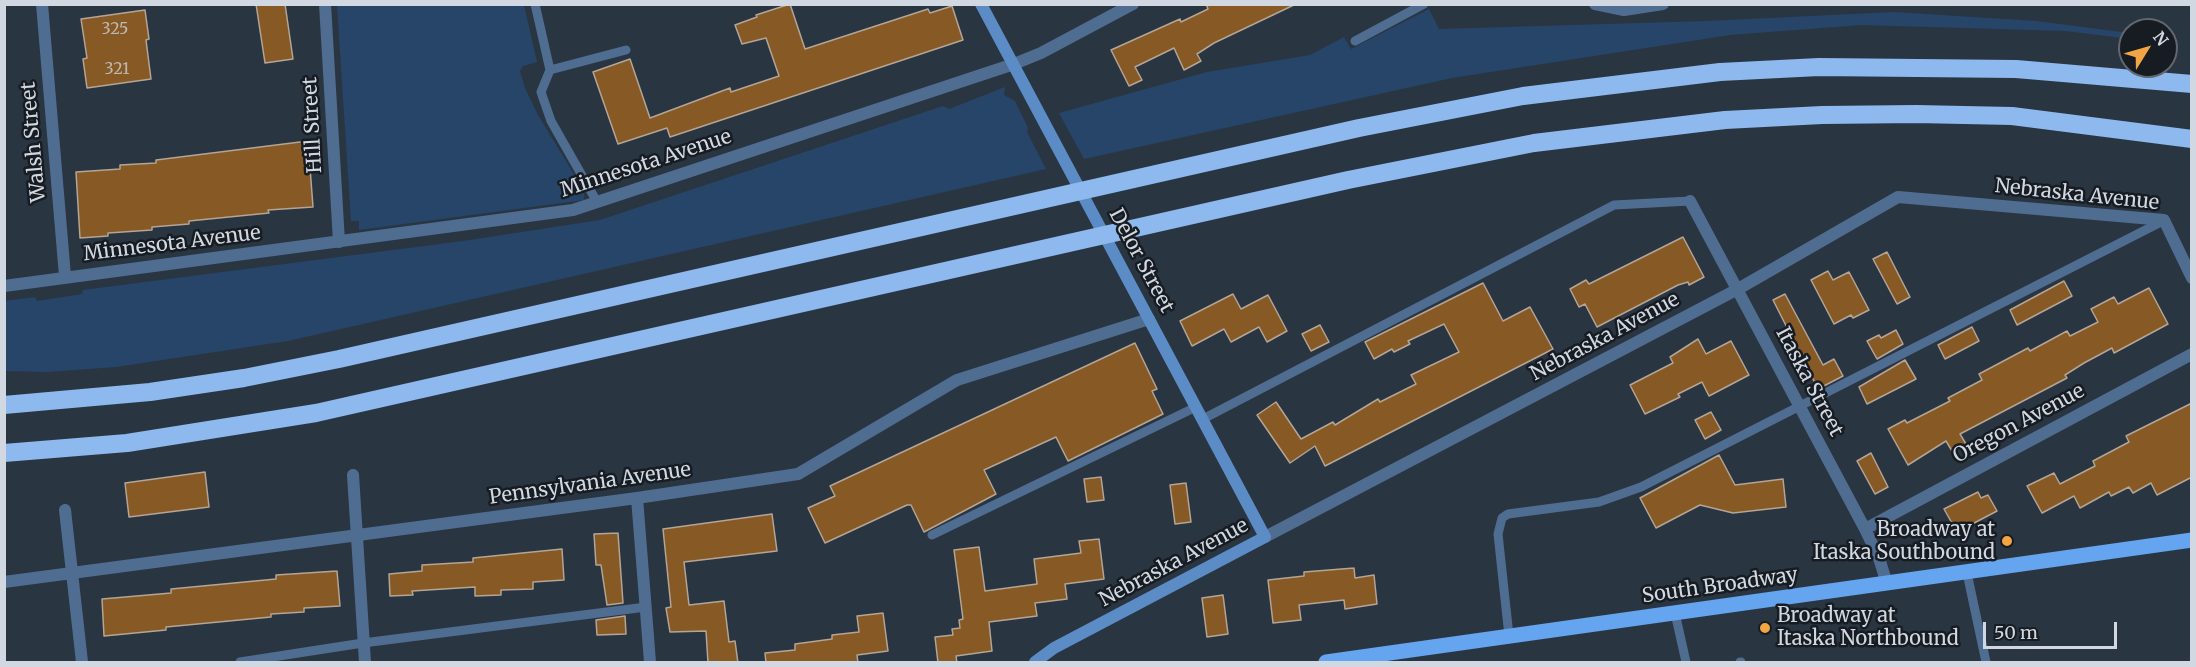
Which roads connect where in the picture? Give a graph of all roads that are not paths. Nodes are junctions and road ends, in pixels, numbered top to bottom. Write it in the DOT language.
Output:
graph roads {
  1 [pos="42,4"];
  2 [pos="325,4"];
  3 [pos="535,4"];
  4 [pos="981,4"];
  5 [pos="1132,4"];
  6 [pos="1424,4"];
  7 [pos="1663,4"];
  8 [pos="1595,5"];
  9 [pos="1355,41"];
  10 [pos="626,50"];
  11 [pos="1014,64"];
  12 [pos="549,70"];
  13 [pos="2192,84"];
  14 [pos="2192,140"];
  15 [pos="1690,201"];
  16 [pos="597,202"];
  17 [pos="2164,220"];
  18 [pos="339,242"];
  19 [pos="64,276"];
  20 [pos="2192,278"];
  21 [pos="4,286"];
  22 [pos="1738,289"];
  23 [pos="1149,319"];
  24 [pos="2192,354"];
  25 [pos="4,405"];
  26 [pos="1196,406"];
  27 [pos="1800,407"];
  28 [pos="1203,419"];
  29 [pos="4,453"];
  30 [pos="353,475"];
  31 [pos="637,498"];
  32 [pos="65,510"];
  33 [pos="1865,529"];
  34 [pos="358,533"];
  35 [pos="932,535"];
  36 [pos="1265,537"];
  37 [pos="2192,540"];
  38 [pos="72,572"];
  39 [pos="1967,573"];
  40 [pos="4,582"];
  41 [pos="1887,584"];
  42 [pos="646,608"];
  43 [pos="1676,613"];
  44 [pos="1509,636"];
  45 [pos="363,643"];
  46 [pos="1378,659"];
  47 [pos="82,663"];
  48 [pos="240,663"];
  49 [pos="364,663"];
  50 [pos="650,663"];
  51 [pos="1035,663"];
  52 [pos="1326,663"];
  53 [pos="1686,663"];
  54 [pos="1986,663"];
  1 -- 19 [label="street, Walsh Street"];
  2 -- 18 [label="street, Hill Street"];
  3 -- 12 [label="lane"];
  4 -- 11 [label="street, Delor Street"];
  5 -- 11 [label="street, Minnesota Avenue"];
  6 -- 9 [label="lane"];
  7 -- 8 [label="street"];
  10 -- 12 [label="lane"];
  11 -- 16 [label="street, Minnesota Avenue"];
  11 -- 23 [label="street, Delor Street"];
  12 -- 16 [label="lane"];
  13 -- 25 [label="highway"];
  14 -- 29 [label="highway"];
  15 -- 22 [label="street, Itaska Street"];
  15 -- 28 [label="lane"];
  16 -- 18 [label="street, Minnesota Avenue"];
  17 -- 20 [label="street, Nebraska Avenue"];
  17 -- 22 [label="street, Nebraska Avenue"];
  17 -- 27 [label="lane"];
  18 -- 19 [label="street, Minnesota Avenue"];
  19 -- 21 [label="street, Minnesota Avenue"];
  22 -- 27 [label="street, Itaska Street"];
  22 -- 36 [label="street, Nebraska Avenue"];
  23 -- 26 [label="street, Delor Street"];
  23 -- 31 [label="street, Pennsylvania Avenue"];
  24 -- 33 [label="street, Oregon Avenue"];
  26 -- 28 [label="street, Delor Street"];
  26 -- 35 [label="lane"];
  27 -- 33 [label="street, Itaska Street"];
  27 -- 44 [label="lane"];
  28 -- 36 [label="street, Delor Street"];
  30 -- 34 [label="street"];
  31 -- 34 [label="street, Pennsylvania Avenue"];
  31 -- 42 [label="street"];
  32 -- 38 [label="street"];
  33 -- 41 [label="street, Itaska Street"];
  34 -- 38 [label="street, Pennsylvania Avenue"];
  34 -- 45 [label="street"];
  36 -- 51 [label="street, Nebraska Avenue"];
  37 -- 39 [label="main road, South Broadway"];
  38 -- 40 [label="street, Pennsylvania Avenue"];
  38 -- 47 [label="street"];
  39 -- 41 [label="main road, South Broadway"];
  39 -- 54 [label="lane"];
  41 -- 43 [label="main road, South Broadway"];
  42 -- 45 [label="lane"];
  42 -- 50 [label="street"];
  43 -- 44 [label="main road, South Broadway"];
  43 -- 53 [label="lane"];
  44 -- 46 [label="main road, South Broadway"];
  45 -- 48 [label="lane"];
  45 -- 49 [label="street"];
  46 -- 52 [label="main road, South Broadway"];
}
